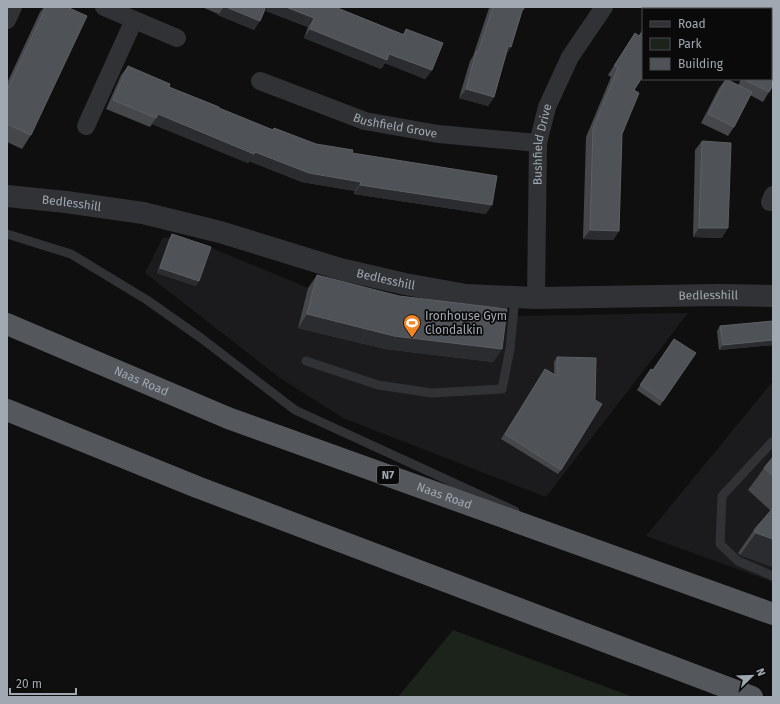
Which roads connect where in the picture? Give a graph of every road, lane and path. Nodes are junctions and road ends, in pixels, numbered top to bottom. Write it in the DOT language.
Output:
graph roads {
  1 [pos="13,7"];
  2 [pos="104,7"];
  3 [pos="604,7"];
  4 [pos="7,20"];
  5 [pos="134,20"];
  6 [pos="177,38"];
  7 [pos="260,80"];
  8 [pos="86,126"];
  9 [pos="538,144"];
  10 [pos="7,196"];
  11 [pos="7,234"];
  12 [pos="773,296"];
  13 [pos="525,298"];
  14 [pos="7,324"];
  15 [pos="306,362"];
  16 [pos="7,410"];
  17 [pos="7,414"];
  18 [pos="29,419"];
  19 [pos="773,441"];
  20 [pos="520,513"];
  21 [pos="773,576"];
  22 [pos="773,614"];
  23 [pos="752,697"];
  1 -- 4 [label="street"];
  2 -- 5 [label="street"];
  3 -- 9 [label="street, Bushfield Drive"];
  5 -- 6 [label="street"];
  5 -- 8 [label="street"];
  7 -- 9 [label="street, Bushfield Grove"];
  9 -- 13 [label="street, Bushfield Drive"];
  10 -- 13 [label="street, Bedlesshill"];
  11 -- 20 [label="lane"];
  12 -- 13 [label="street, Bedlesshill"];
  13 -- 15 [label="lane"];
  14 -- 22 [label="highway, Naas Road / N7"];
  16 -- 18 [label="highway"];
  17 -- 18 [label="lane"];
  18 -- 23 [label="highway"];
  19 -- 21 [label="lane"];
}
